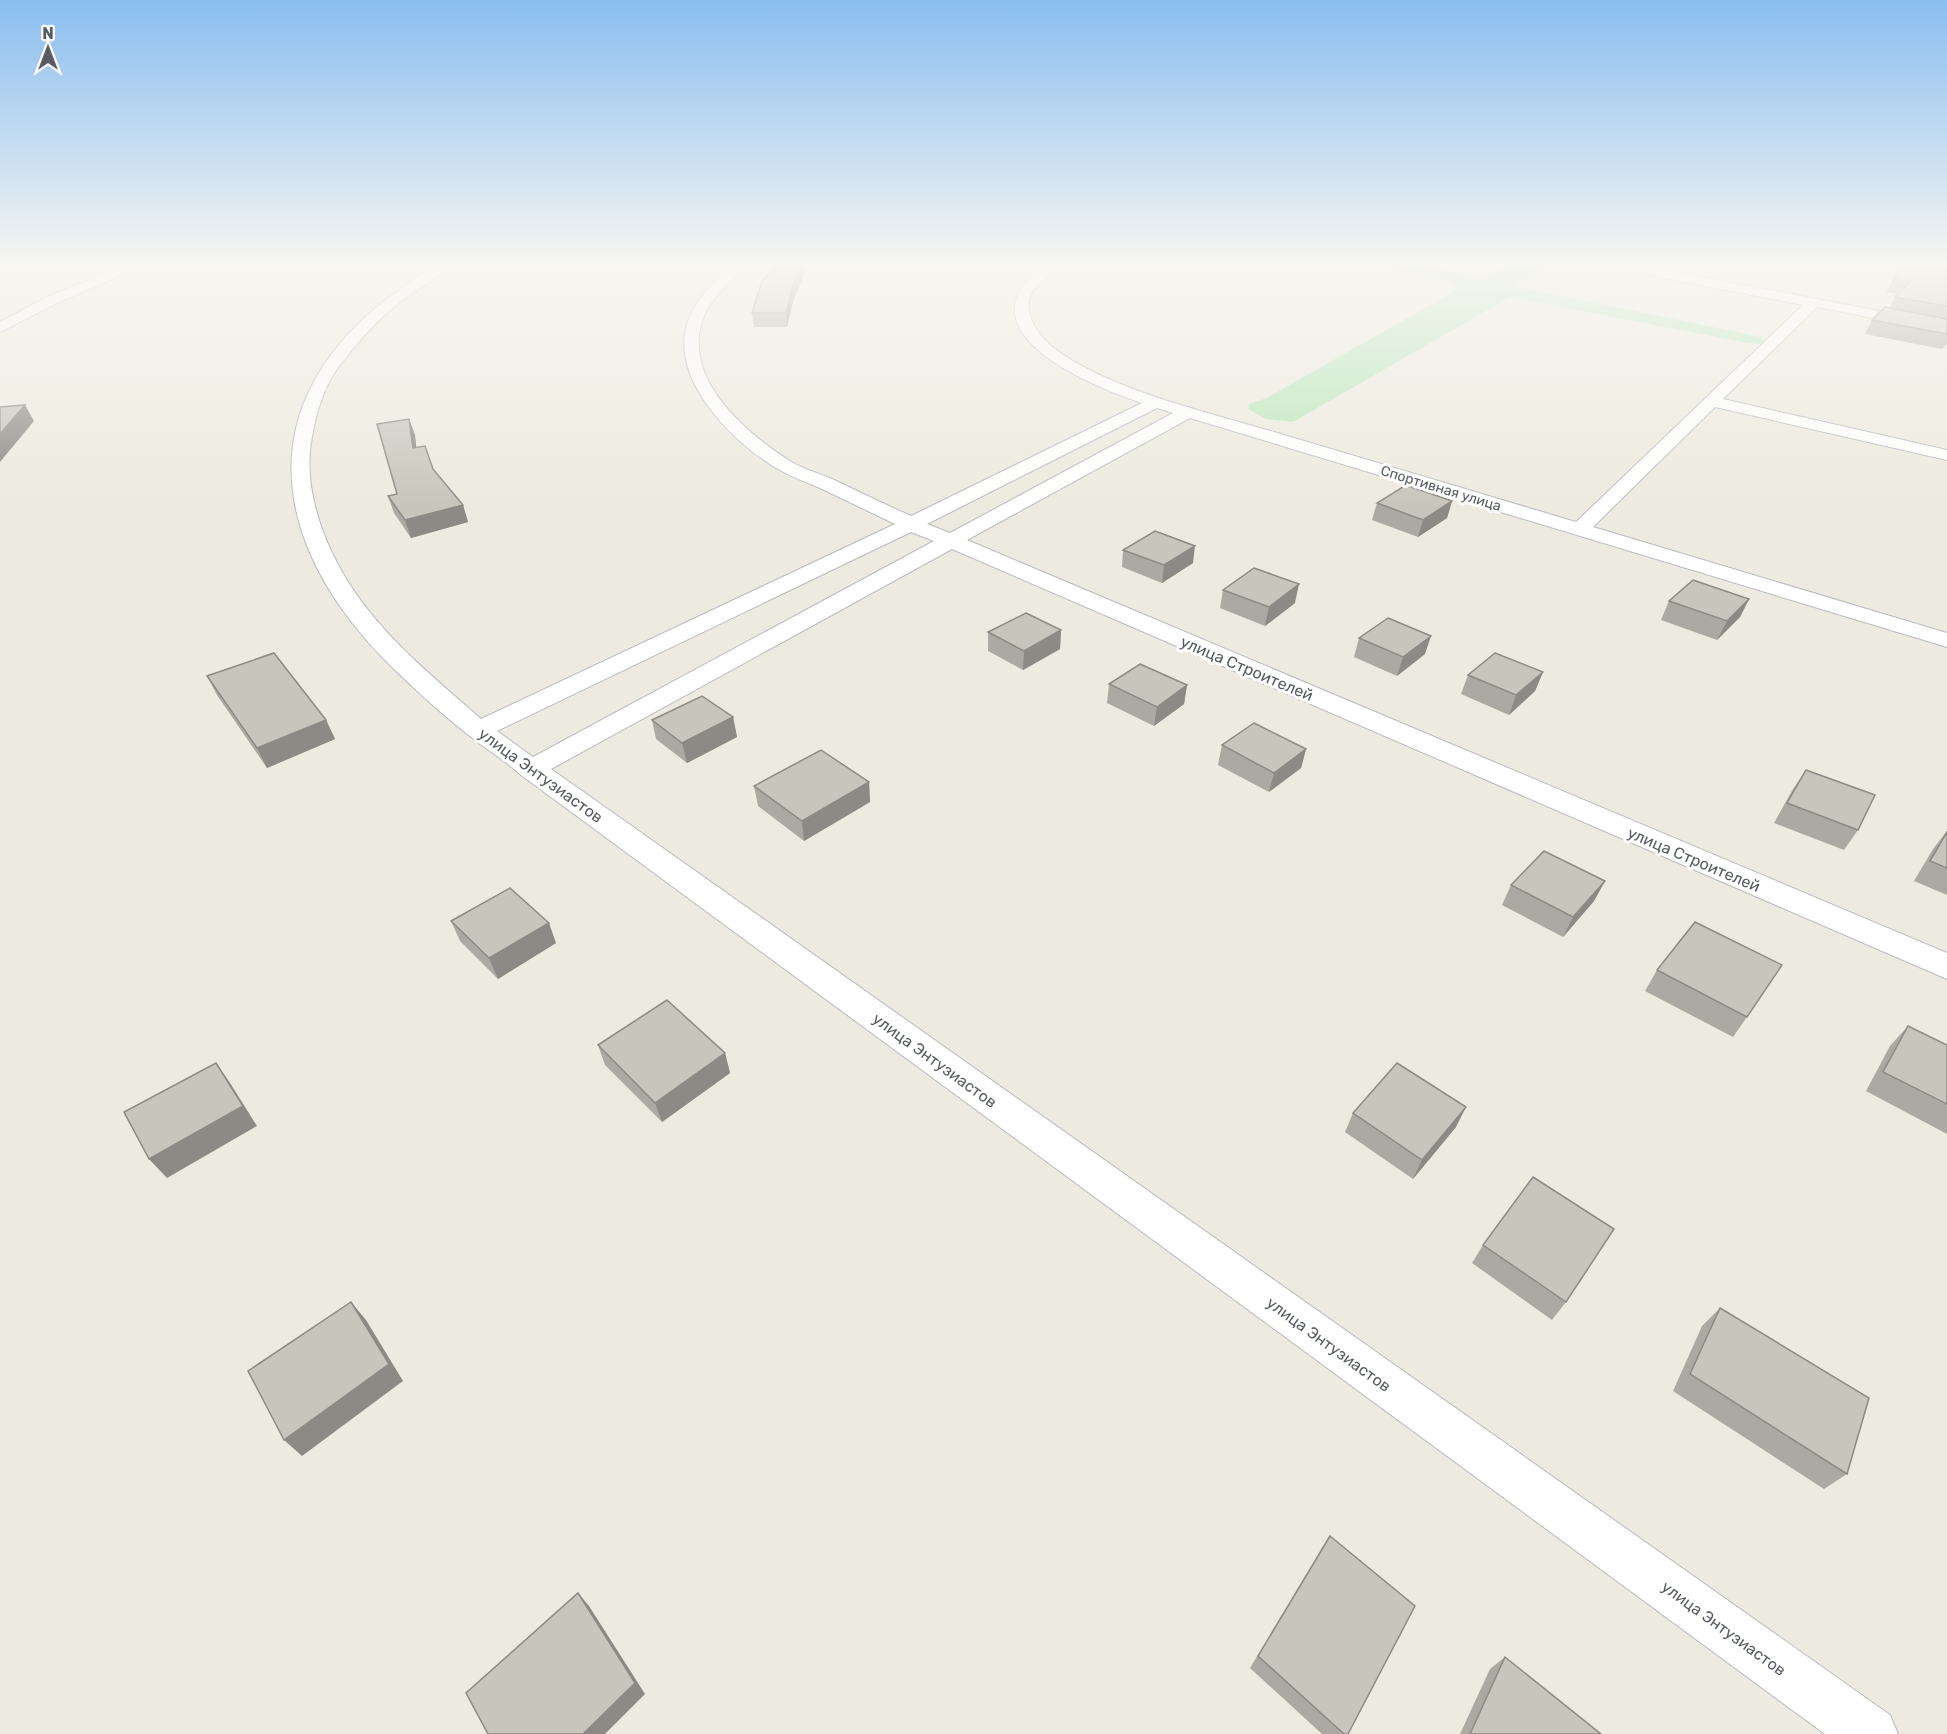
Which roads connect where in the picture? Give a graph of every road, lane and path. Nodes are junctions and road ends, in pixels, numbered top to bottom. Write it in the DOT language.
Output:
graph roads {
  1 [pos="346,346"];
  2 [pos="691,346"];
  3 [pos="1041,346"];
  4 [pos="1770,346"];
  5 [pos="1156,402"];
  6 [pos="1713,402"];
  7 [pos="1188,412"];
  8 [pos="1947,455"];
  9 [pos="911,524"];
  10 [pos="1578,530"];
  11 [pos="950,541"];
  12 [pos="1947,640"];
  13 [pos="478,730"];
  14 [pos="531,769"];
  15 [pos="1947,967"];
  16 [pos="1871,1734"];
  1 -- 13 [label="street, улица Энтузиастов"];
  2 -- 9 [label="street, улица Строителей"];
  3 -- 5 [label="street, Спортивная улица"];
  4 -- 6 [label="street"];
  5 -- 7 [label="street, Спортивная улица"];
  5 -- 9 [label="street"];
  6 -- 8 [label="street"];
  6 -- 10 [label="street"];
  7 -- 10 [label="street, Спортивная улица"];
  7 -- 11 [label="street"];
  9 -- 11 [label="street, улица Строителей"];
  9 -- 13 [label="street"];
  10 -- 12 [label="street, Спортивная улица"];
  11 -- 14 [label="street"];
  11 -- 15 [label="street, улица Строителей"];
  13 -- 14 [label="street, улица Энтузиастов"];
  14 -- 16 [label="street, улица Энтузиастов"];
}
